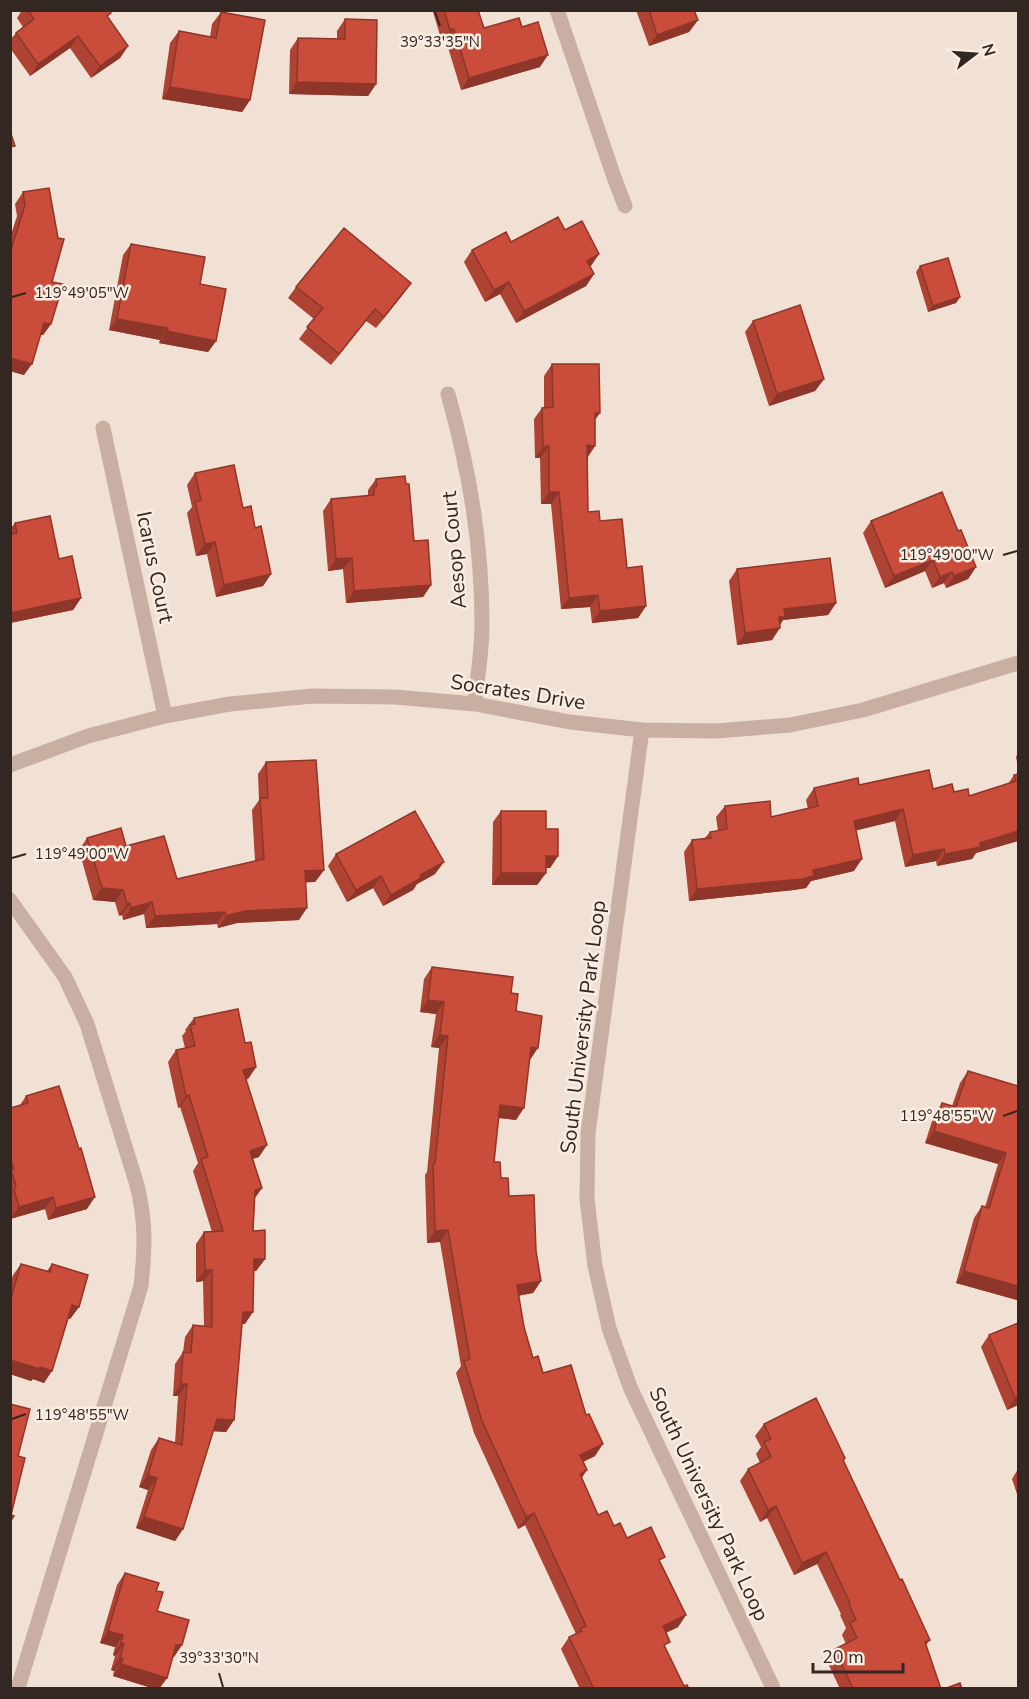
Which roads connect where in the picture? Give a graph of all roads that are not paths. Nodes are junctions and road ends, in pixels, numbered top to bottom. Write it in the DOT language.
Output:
graph roads {
  1 [pos="557,10"];
  2 [pos="625,206"];
  3 [pos="448,394"];
  4 [pos="103,428"];
  5 [pos="1018,663"];
  6 [pos="475,704"];
  7 [pos="165,716"];
  8 [pos="642,730"];
  9 [pos="10,765"];
  10 [pos="10,900"];
  11 [pos="18,1689"];
  12 [pos="773,1689"];
  1 -- 2 [label="street"];
  3 -- 6 [label="street, Aesop Court"];
  4 -- 7 [label="street, Icarus Court"];
  5 -- 8 [label="street, Socrates Drive"];
  6 -- 7 [label="street, Socrates Drive"];
  6 -- 8 [label="street, Socrates Drive"];
  7 -- 9 [label="street, Socrates Drive"];
  8 -- 12 [label="street, South University Park Loop"];
  10 -- 11 [label="street"];
}
